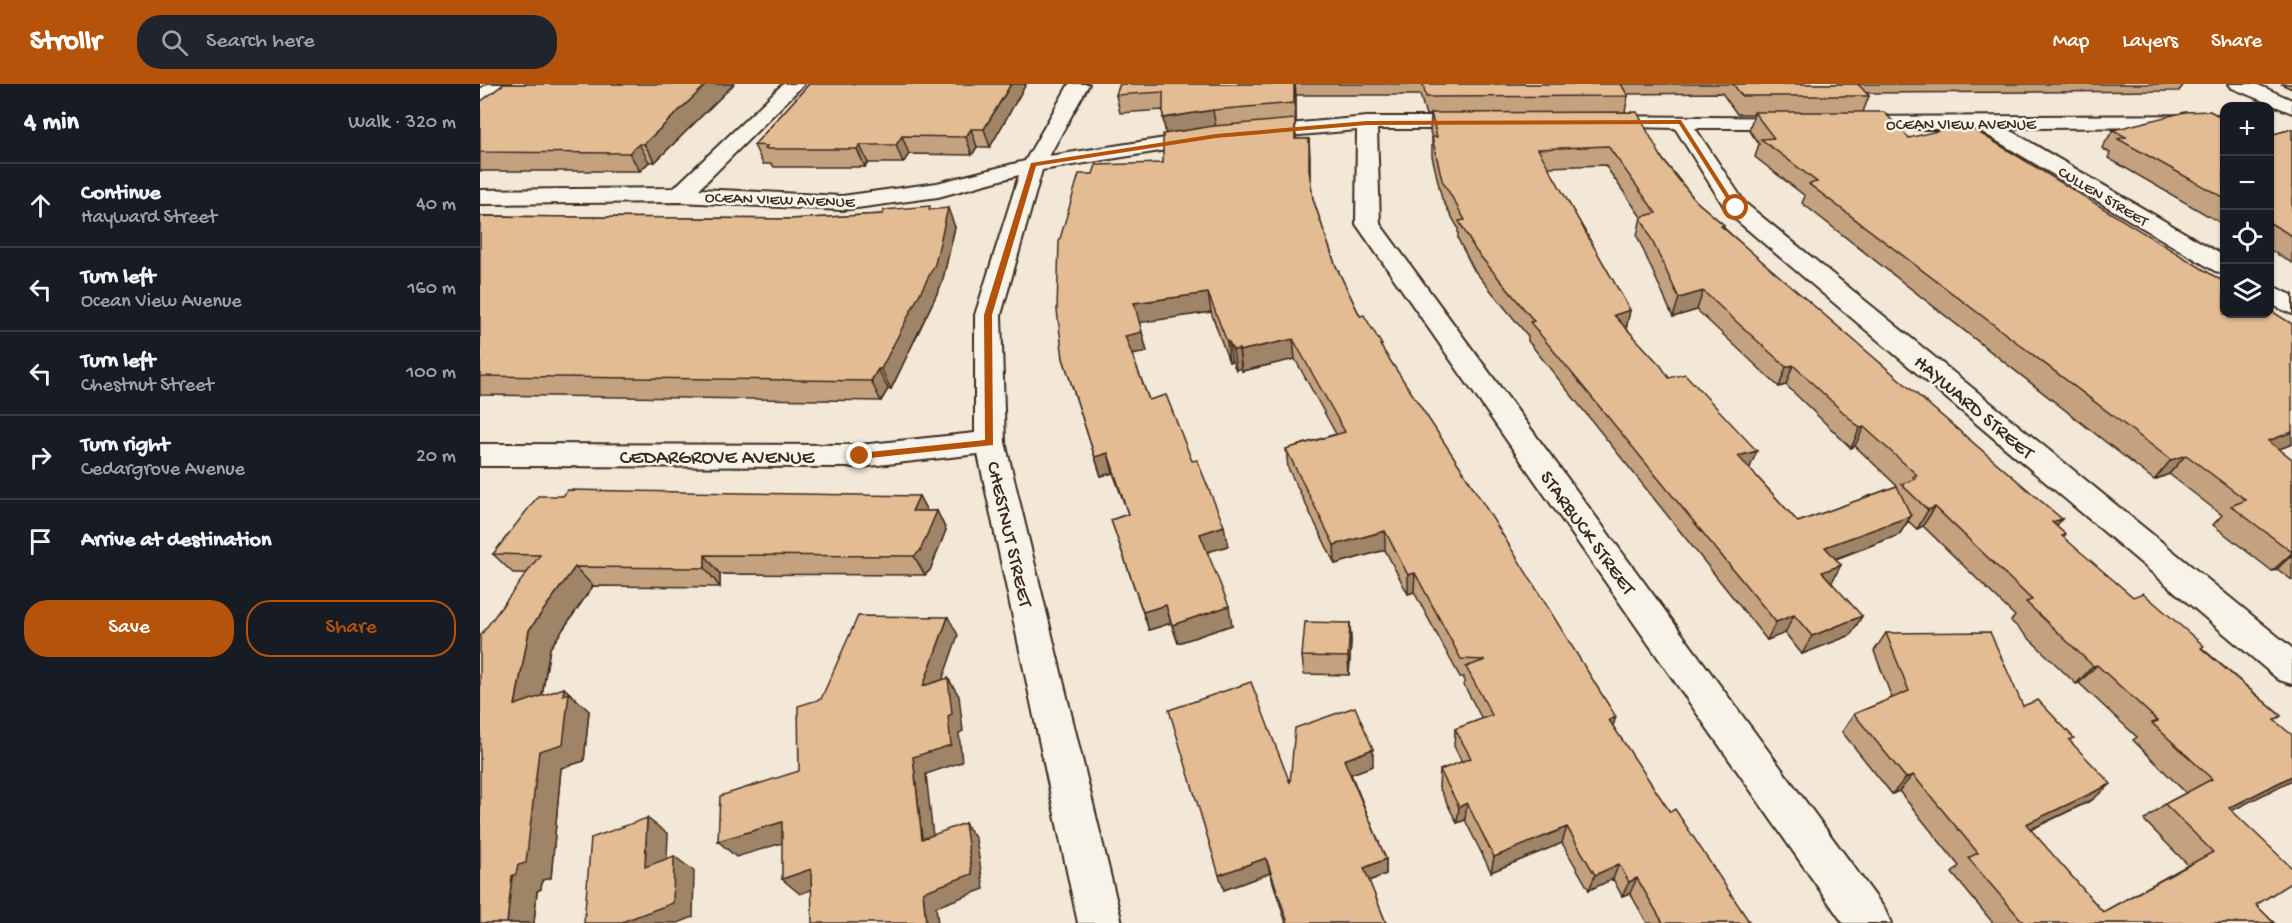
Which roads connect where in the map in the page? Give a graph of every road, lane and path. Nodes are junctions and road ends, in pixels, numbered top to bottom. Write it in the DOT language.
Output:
graph roads {
  1 [pos="501,84"];
  2 [pos="794,84"];
  3 [pos="1079,84"];
  4 [pos="2239,84"];
  5 [pos="480,98"];
  6 [pos="2292,107"];
  7 [pos="2274,120"];
  8 [pos="2292,120"];
  9 [pos="2220,121"];
  10 [pos="1495,122"];
  11 [pos="1576,122"];
  12 [pos="1681,122"];
  13 [pos="1367,123"];
  14 [pos="1983,123"];
  15 [pos="1033,165"];
  16 [pos="681,195"];
  17 [pos="480,197"];
  18 [pos="2221,264"];
  19 [pos="2274,295"];
  20 [pos="2292,306"];
  21 [pos="990,442"];
  22 [pos="480,455"];
  23 [pos="2292,669"];
  24 [pos="1100,923"];
  25 [pos="1869,923"];
  1 -- 5 [label="street"];
  2 -- 16 [label="street"];
  3 -- 15 [label="street, CHESTNUT STREET"];
  4 -- 6 [label="street"];
  7 -- 8 [label="street"];
  9 -- 14 [label="street, OCEAN VIEW AVENUE"];
  10 -- 13 [label="street, OCEAN VIEW AVENUE"];
  11 -- 12 [label="street, OCEAN VIEW AVENUE"];
  12 -- 14 [label="street, OCEAN VIEW AVENUE"];
  12 -- 23 [label="street, HAYWARD STREET"];
  13 -- 15 [label="street, OCEAN VIEW AVENUE"];
  13 -- 25 [label="street, STARBUCK STREET"];
  14 -- 18 [label="street, CULLEN STREET"];
  15 -- 16 [label="street, OCEAN VIEW AVENUE"];
  15 -- 21 [label="street, CHESTNUT STREET"];
  16 -- 17 [label="street, OCEAN VIEW AVENUE"];
  19 -- 20 [label="street"];
  21 -- 22 [label="street, CEDARGROVE AVENUE"];
  21 -- 24 [label="street, CHESTNUT STREET"];
}
